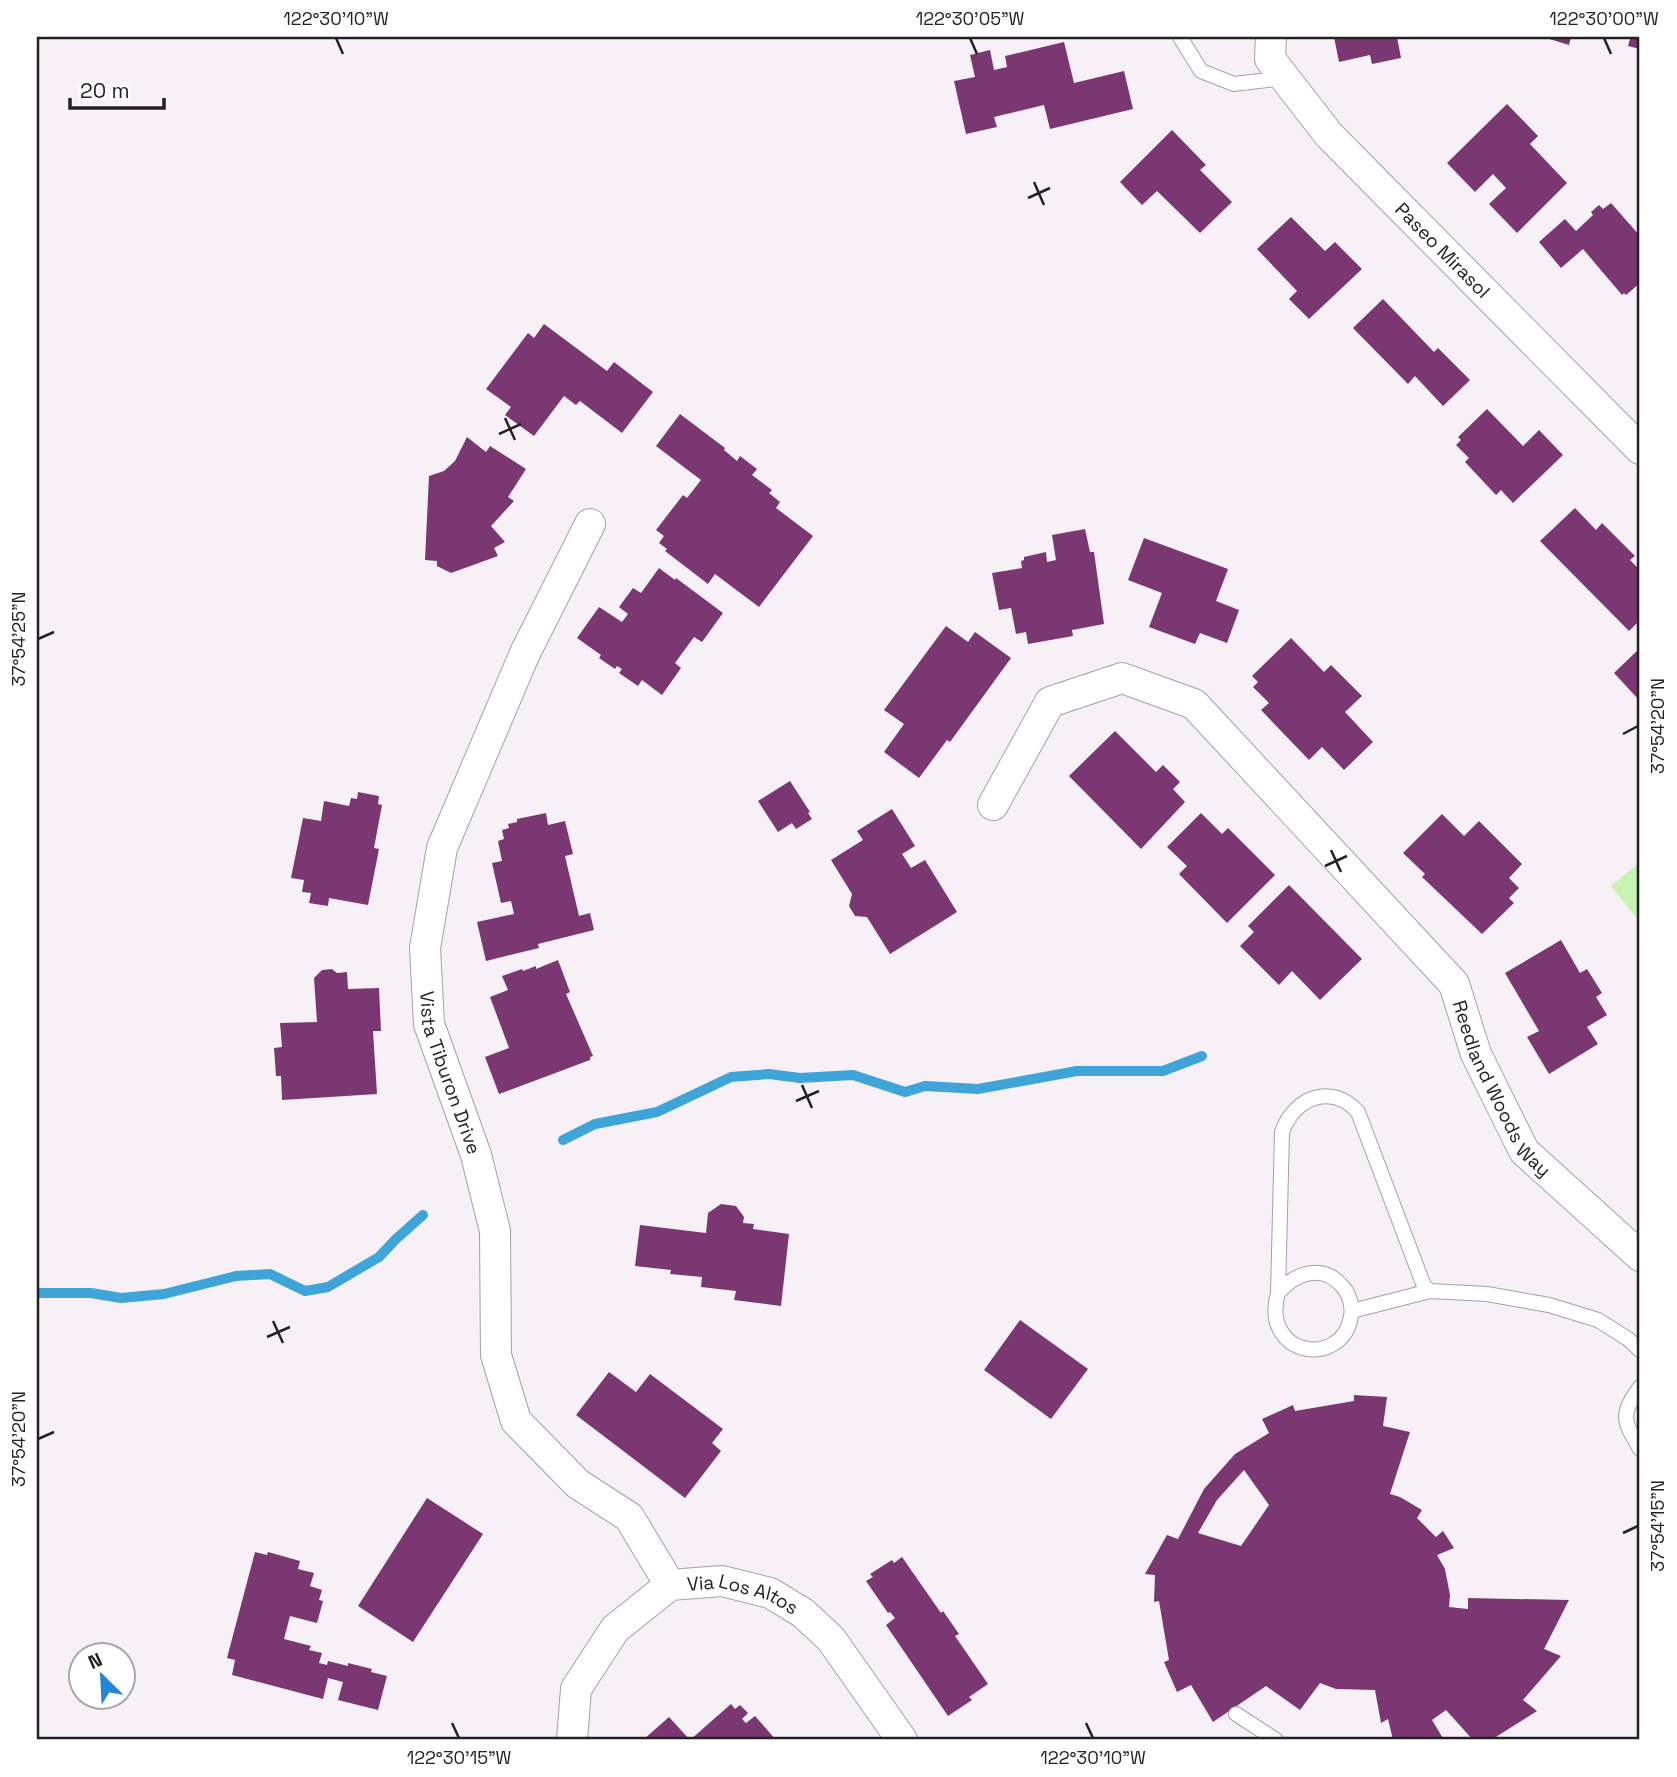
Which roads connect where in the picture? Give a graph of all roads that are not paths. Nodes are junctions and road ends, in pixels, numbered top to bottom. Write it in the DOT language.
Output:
graph roads {
  1 [pos="1180,37"];
  2 [pos="1270,37"];
  3 [pos="1285,78"];
  4 [pos="1640,449"];
  5 [pos="590,524"];
  6 [pos="993,805"];
  7 [pos="1640,1256"];
  8 [pos="1430,1291"];
  9 [pos="1278,1293"];
  10 [pos="1352,1311"];
  11 [pos="1640,1350"];
  12 [pos="1640,1387"];
  13 [pos="1640,1448"];
  14 [pos="670,1584"];
  15 [pos="1236,1714"];
  16 [pos="572,1740"];
  17 [pos="902,1740"];
  18 [pos="1276,1740"];
  1 -- 3 [label="lane"];
  2 -- 3 [label="street, Paseo Mirasol"];
  3 -- 4 [label="street, Paseo Mirasol"];
  5 -- 14 [label="street, Vista Tiburon Drive"];
  6 -- 7 [label="street, Reedland Woods Way"];
  8 -- 9 [label="lane"];
  8 -- 10 [label="lane"];
  8 -- 11 [label="lane"];
  9 -- 10 [label="lane"];
  9 -- 10 [label="lane"];
  12 -- 13 [label="lane"];
  14 -- 16 [label="street, Via Los Altos"];
  14 -- 17 [label="street, Via Los Altos"];
  15 -- 18 [label="lane"];
}
